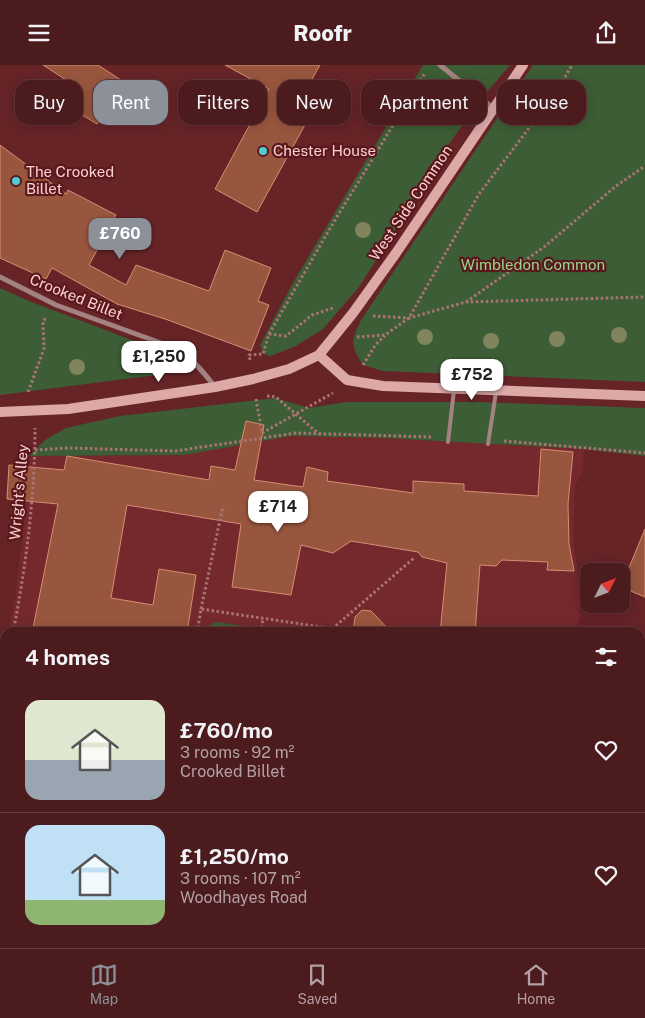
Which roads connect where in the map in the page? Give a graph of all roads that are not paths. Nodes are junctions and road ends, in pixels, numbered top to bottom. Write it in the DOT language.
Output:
graph roads {
  1 [pos="440,65"];
  2 [pos="520,66"];
  3 [pos="494,108"];
  4 [pos="0,277"];
  5 [pos="319,355"];
  6 [pos="216,387"];
  7 [pos="454,388"];
  8 [pos="496,390"];
  9 [pos="645,395"];
  10 [pos="0,412"];
  11 [pos="449,440"];
  12 [pos="488,442"];
  1 -- 3 [label="street"];
  2 -- 3 [label="main road, West Side Common"];
  3 -- 5 [label="main road, West Side Common"];
  4 -- 6 [label="street, Crooked Billet"];
  5 -- 6 [label="main road"];
  5 -- 7 [label="main road"];
  6 -- 10 [label="main road"];
  7 -- 8 [label="main road"];
  7 -- 11 [label="lane"];
  8 -- 9 [label="main road"];
  8 -- 12 [label="lane"];
}
